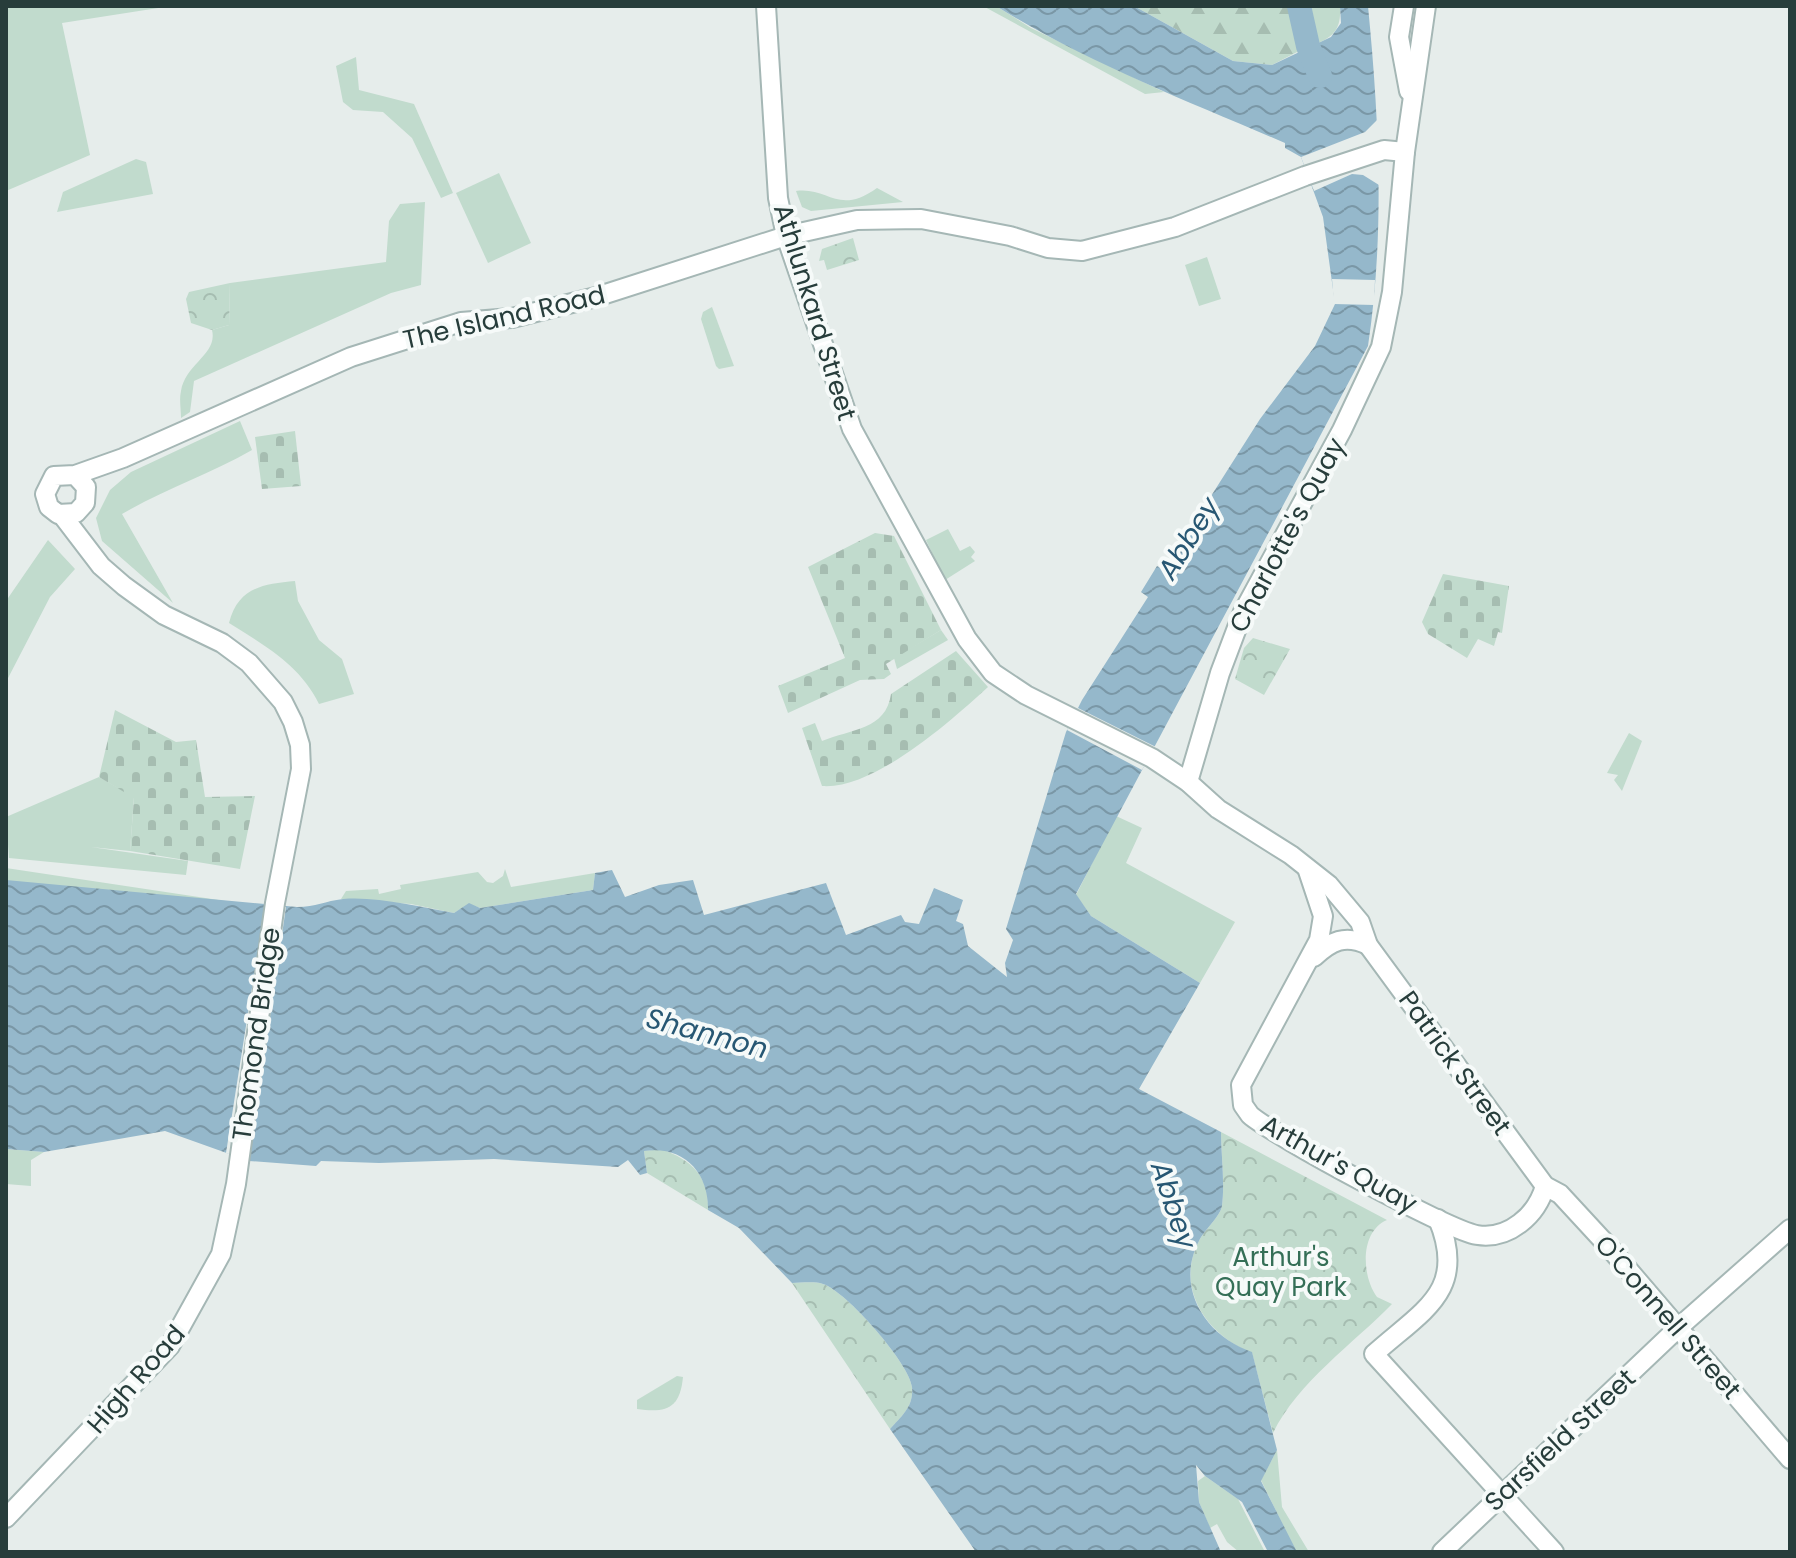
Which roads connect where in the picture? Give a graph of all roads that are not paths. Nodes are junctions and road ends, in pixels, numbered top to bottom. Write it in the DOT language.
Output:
graph roads {
  1 [pos="766,6"];
  2 [pos="1404,6"];
  3 [pos="1426,6"];
  4 [pos="1412,105"];
  5 [pos="1405,152"];
  6 [pos="786,236"];
  7 [pos="123,458"];
  8 [pos="75,475"];
  9 [pos="85,500"];
  10 [pos="62,515"];
  11 [pos="84,544"];
  12 [pos="1059,712"];
  13 [pos="1188,782"];
  14 [pos="1308,871"];
  15 [pos="1368,945"];
  16 [pos="1312,959"];
  17 [pos="237,1170"];
  18 [pos="1543,1184"];
  19 [pos="1438,1219"];
  20 [pos="1790,1229"];
  21 [pos="1678,1328"];
  22 [pos="1790,1459"];
  23 [pos="1502,1496"];
  24 [pos="6,1518"];
  25 [pos="1442,1552"];
  26 [pos="1554,1552"];
  1 -- 6 [label="main road, Athlunkard Street"];
  2 -- 4 [label="main road"];
  3 -- 4 [label="main road, Charlotte's Quay"];
  4 -- 5 [label="main road, Charlotte's Quay"];
  5 -- 6 [label="main road, The Island Road"];
  5 -- 13 [label="main road, Charlotte's Quay"];
  6 -- 7 [label="main road, The Island Road"];
  6 -- 12 [label="main road, Athlunkard Street"];
  7 -- 8 [label="main road, The Island Road"];
  7 -- 9 [label="main road"];
  8 -- 9 [label="main road"];
  8 -- 10 [label="main road"];
  9 -- 10 [label="main road"];
  9 -- 11 [label="main road"];
  10 -- 11 [label="main road, Thomond Bridge"];
  11 -- 17 [label="main road, Thomond Bridge"];
  12 -- 13 [label="main road, Patrick Street"];
  13 -- 14 [label="main road, Patrick Street"];
  14 -- 15 [label="main road, Patrick Street"];
  14 -- 16 [label="main road"];
  15 -- 16 [label="main road"];
  15 -- 18 [label="main road, Patrick Street"];
  16 -- 19 [label="main road, Arthur's Quay"];
  17 -- 24 [label="main road, High Road"];
  18 -- 19 [label="main road, Arthur's Quay"];
  18 -- 21 [label="main road, O'Connell Street"];
  19 -- 23 [label="main road"];
  20 -- 21 [label="main road, Sarsfield Street"];
  21 -- 22 [label="main road, O'Connell Street"];
  21 -- 23 [label="main road, Sarsfield Street"];
  23 -- 25 [label="main road, Sarsfield Street"];
  23 -- 26 [label="main road"];
}
